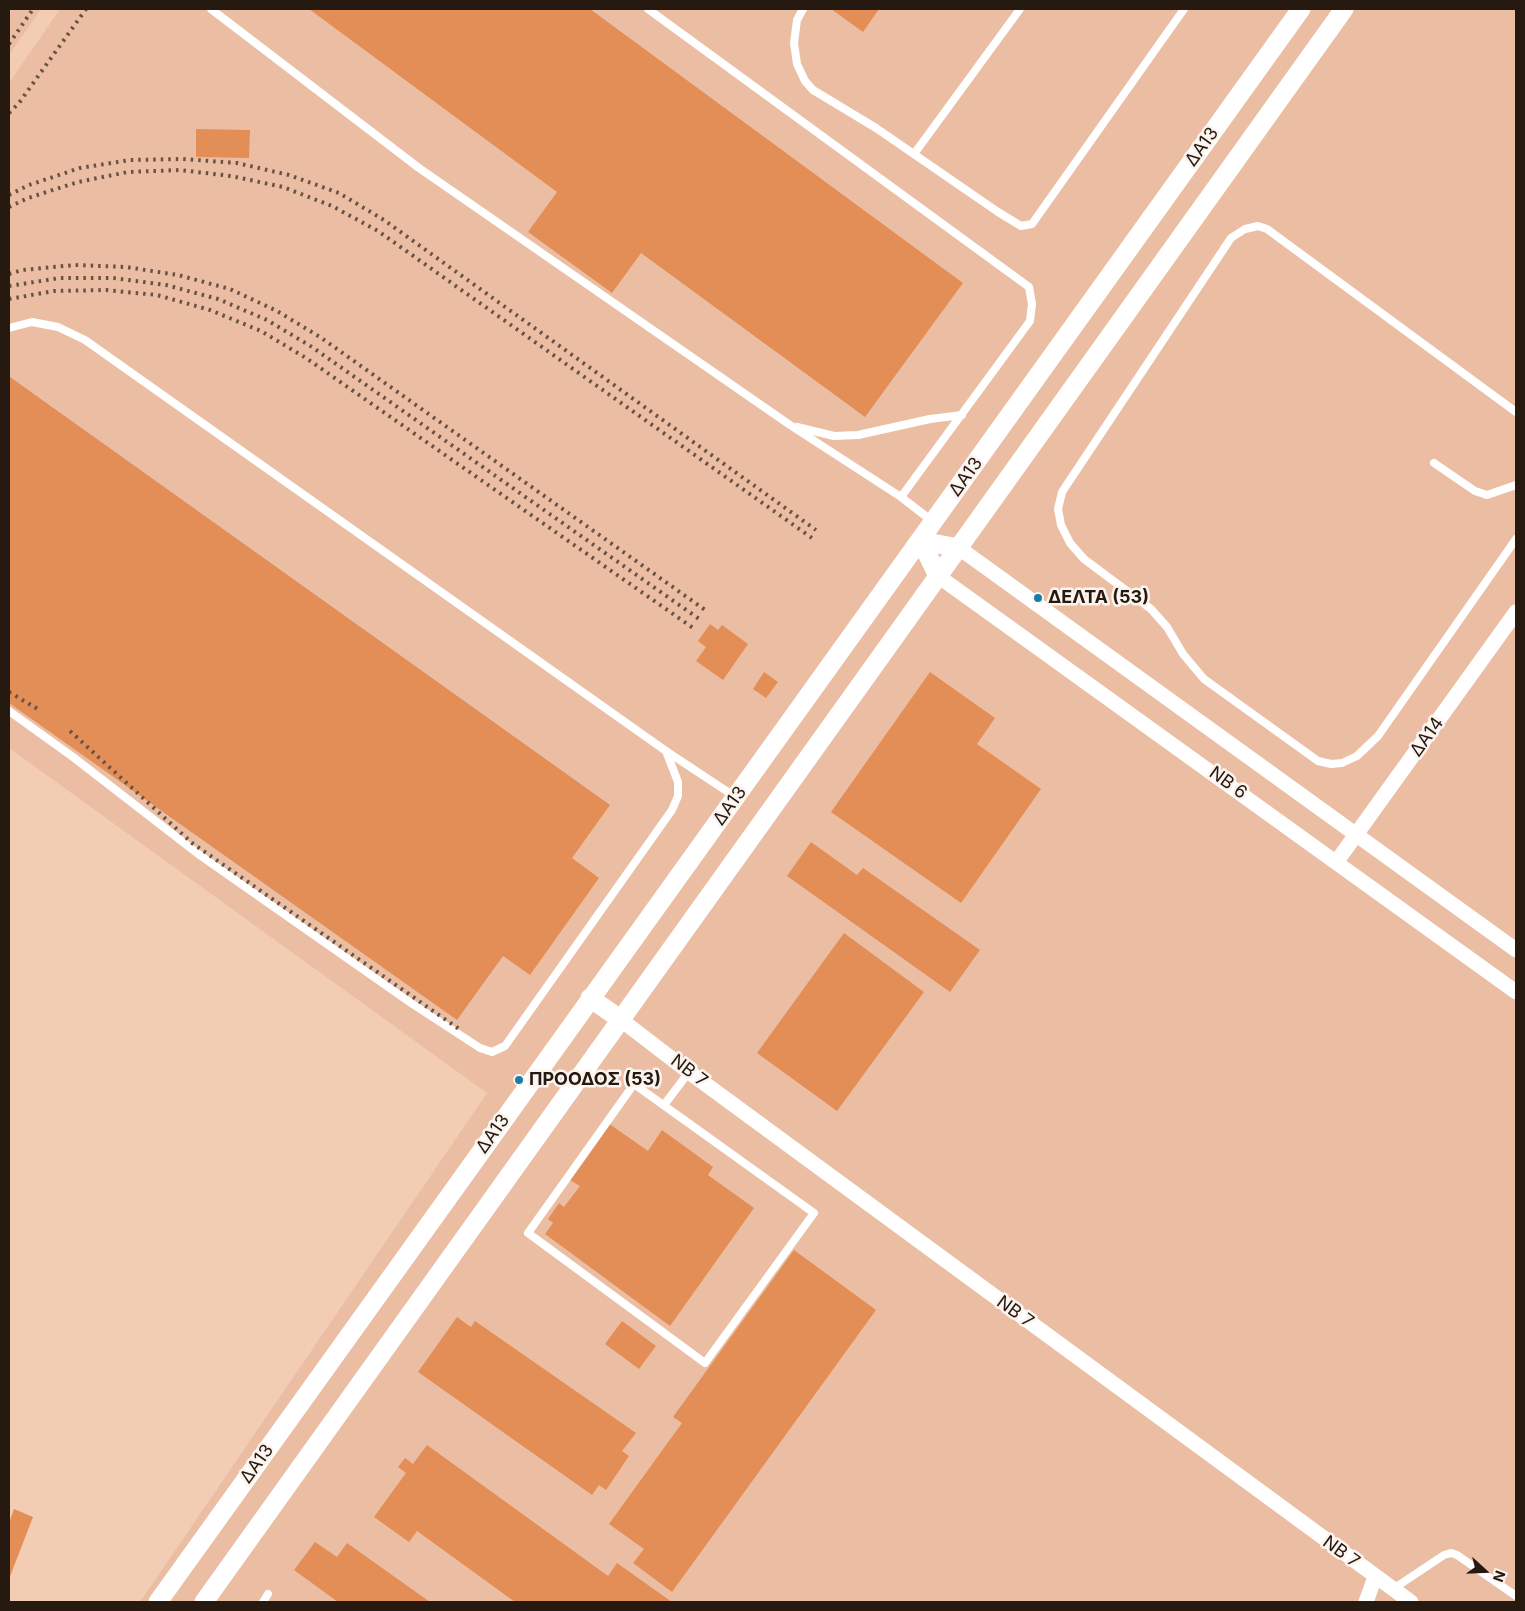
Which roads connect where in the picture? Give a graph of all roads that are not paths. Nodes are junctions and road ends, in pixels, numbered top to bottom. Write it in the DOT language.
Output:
graph roads {
  1 [pos="211,9"];
  2 [pos="648,9"];
  3 [pos="803,9"];
  4 [pos="1020,9"];
  5 [pos="1184,9"];
  6 [pos="1301,9"];
  7 [pos="1344,9"];
  8 [pos="914,154"];
  9 [pos="9,328"];
  10 [pos="1516,412"];
  11 [pos="962,415"];
  12 [pos="790,425"];
  13 [pos="1434,463"];
  14 [pos="1516,485"];
  15 [pos="901,497"];
  16 [pos="934,522"];
  17 [pos="1516,539"];
  18 [pos="920,541"];
  19 [pos="959,548"];
  20 [pos="938,576"];
  21 [pos="1516,612"];
  22 [pos="9,711"];
  23 [pos="666,751"];
  24 [pos="736,798"];
  25 [pos="1357,834"];
  26 [pos="1337,861"];
  27 [pos="1516,950"];
  28 [pos="1516,992"];
  29 [pos="590,998"];
  30 [pos="620,1019"];
  31 [pos="689,1072"];
  32 [pos="664,1105"];
  33 [pos="1375,1578"];
  34 [pos="1393,1589"];
  35 [pos="268,1594"];
  36 [pos="1516,1596"];
  37 [pos="158,1602"];
  38 [pos="204,1602"];
  39 [pos="263,1602"];
  40 [pos="1366,1602"];
  41 [pos="1411,1602"];
  1 -- 12 [label="lane"];
  2 -- 11 [label="lane"];
  3 -- 8 [label="lane"];
  4 -- 8 [label="lane"];
  5 -- 8 [label="lane"];
  6 -- 16 [label="street, ΔΑ13"];
  7 -- 19 [label="street, ΔΑ13"];
  9 -- 23 [label="lane"];
  10 -- 17 [label="lane"];
  11 -- 12 [label="lane"];
  11 -- 15 [label="lane"];
  12 -- 15 [label="lane"];
  13 -- 14 [label="lane"];
  15 -- 16 [label="lane"];
  16 -- 18 [label="street, ΔΑ13"];
  18 -- 19 [label="street"];
  18 -- 20 [label="street"];
  18 -- 24 [label="street, ΔΑ13"];
  19 -- 20 [label="street, ΔΑ13"];
  19 -- 25 [label="street, ΝΒ 6"];
  20 -- 26 [label="street, ΝΒ 6"];
  20 -- 30 [label="street, ΔΑ13"];
  21 -- 25 [label="street, ΔΑ14"];
  22 -- 23 [label="lane"];
  23 -- 24 [label="lane"];
  24 -- 29 [label="street, ΔΑ13"];
  25 -- 26 [label="street, ΔΑ14"];
  25 -- 27 [label="street, ΝΒ 6"];
  26 -- 28 [label="street, ΝΒ 6"];
  29 -- 30 [label="street"];
  29 -- 37 [label="street, ΔΑ13"];
  30 -- 31 [label="street, ΝΒ 7"];
  30 -- 38 [label="street, ΔΑ13"];
  31 -- 32 [label="lane"];
  31 -- 33 [label="street, ΝΒ 7"];
  32 -- 32 [label="lane"];
  33 -- 34 [label="street, ΝΒ 7"];
  33 -- 40 [label="street"];
  34 -- 36 [label="lane"];
  34 -- 41 [label="street, ΝΒ 7"];
  35 -- 39 [label="lane"];
}
